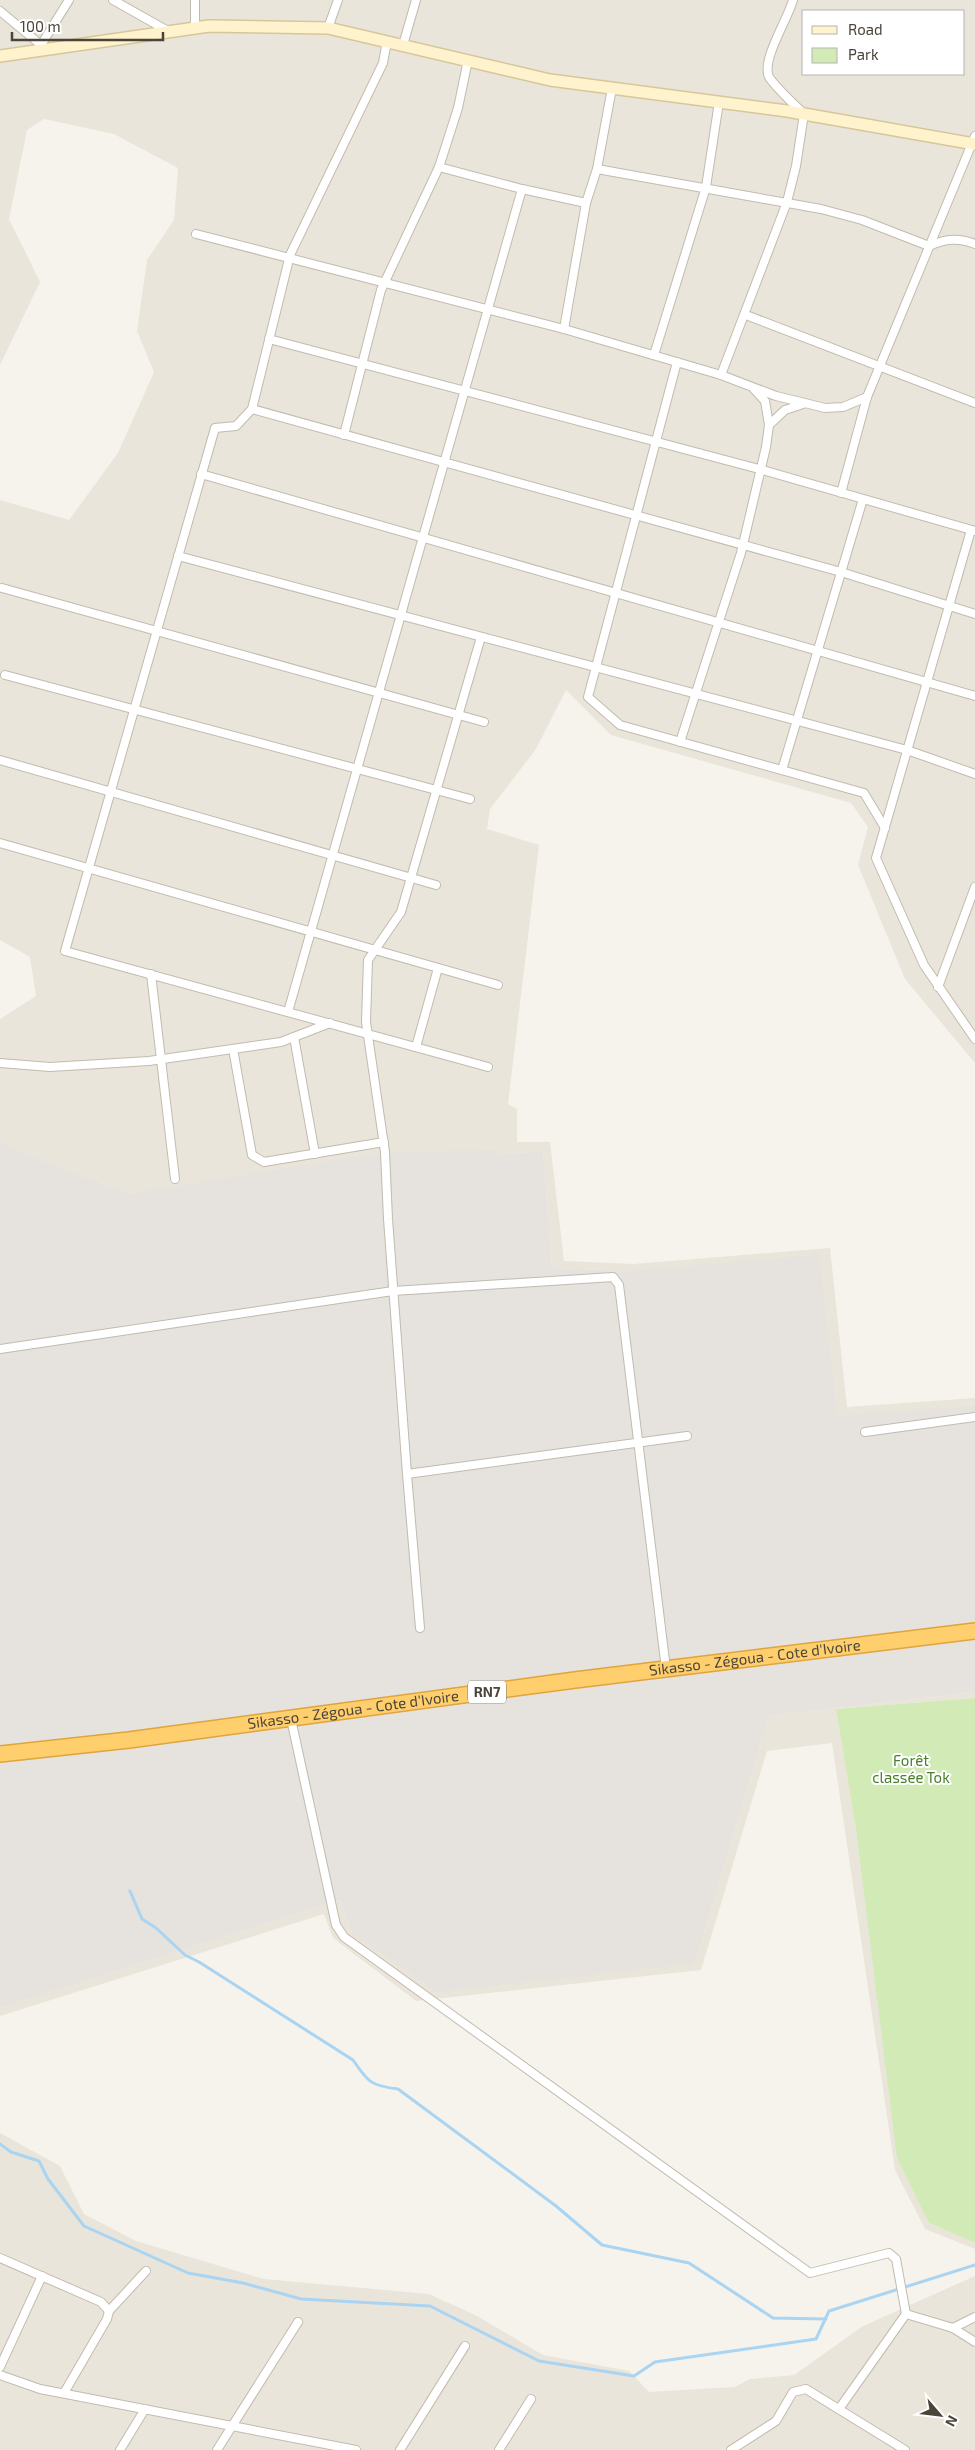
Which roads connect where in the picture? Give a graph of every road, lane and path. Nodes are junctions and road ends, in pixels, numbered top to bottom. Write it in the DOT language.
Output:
graph roads {
  1 [pos="69,0"];
  2 [pos="113,0"];
  3 [pos="195,0"];
  4 [pos="338,0"];
  5 [pos="416,0"];
  6 [pos="793,0"];
  7 [pos="0,11"];
  8 [pos="195,28"];
  9 [pos="328,28"];
  10 [pos="168,31"];
  11 [pos="387,41"];
  12 [pos="404,45"];
  13 [pos="44,47"];
  14 [pos="0,56"];
  15 [pos="468,60"];
  16 [pos="612,88"];
  17 [pos="720,102"];
  18 [pos="804,114"];
  19 [pos="974,141"];
  20 [pos="439,167"];
  21 [pos="596,169"];
  22 [pos="706,188"];
  23 [pos="522,189"];
  24 [pos="787,202"];
  25 [pos="586,203"];
  26 [pos="196,234"];
  27 [pos="975,244"];
  28 [pos="929,246"];
  29 [pos="289,258"];
  30 [pos="384,283"];
  31 [pos="487,310"];
  32 [pos="746,315"];
  33 [pos="564,330"];
  34 [pos="269,339"];
  35 [pos="654,355"];
  36 [pos="677,362"];
  37 [pos="362,363"];
  38 [pos="880,367"];
  39 [pos="722,375"];
  40 [pos="752,387"];
  41 [pos="464,389"];
  42 [pos="867,397"];
  43 [pos="975,403"];
  44 [pos="805,404"];
  45 [pos="252,409"];
  46 [pos="769,424"];
  47 [pos="344,435"];
  48 [pos="656,442"];
  49 [pos="444,463"];
  50 [pos="759,470"];
  51 [pos="202,474"];
  52 [pos="840,493"];
  53 [pos="863,499"];
  54 [pos="636,517"];
  55 [pos="973,531"];
  56 [pos="424,538"];
  57 [pos="742,546"];
  58 [pos="178,556"];
  59 [pos="841,572"];
  60 [pos="2,588"];
  61 [pos="616,593"];
  62 [pos="949,607"];
  63 [pos="975,614"];
  64 [pos="402,616"];
  65 [pos="717,622"];
  66 [pos="157,631"];
  67 [pos="481,637"];
  68 [pos="818,651"];
  69 [pos="596,668"];
  70 [pos="5,675"];
  71 [pos="927,682"];
  72 [pos="379,693"];
  73 [pos="696,695"];
  74 [pos="975,696"];
  75 [pos="134,710"];
  76 [pos="457,715"];
  77 [pos="796,721"];
  78 [pos="484,722"];
  79 [pos="680,742"];
  80 [pos="907,750"];
  81 [pos="0,760"];
  82 [pos="357,769"];
  83 [pos="782,770"];
  84 [pos="975,774"];
  85 [pos="435,790"];
  86 [pos="111,792"];
  87 [pos="470,799"];
  88 [pos="885,828"];
  89 [pos="0,843"];
  90 [pos="332,856"];
  91 [pos="89,868"];
  92 [pos="410,878"];
  93 [pos="436,885"];
  94 [pos="975,887"];
  95 [pos="310,932"];
  96 [pos="375,950"];
  97 [pos="438,968"];
  98 [pos="151,974"];
  99 [pos="498,985"];
  100 [pos="938,987"];
  101 [pos="288,1012"];
  102 [pos="330,1024"];
  103 [pos="368,1034"];
  104 [pos="294,1037"];
  105 [pos="975,1039"];
  106 [pos="416,1047"];
  107 [pos="233,1049"];
  108 [pos="161,1060"];
  109 [pos="0,1063"];
  110 [pos="488,1067"];
  111 [pos="384,1142"];
  112 [pos="315,1154"];
  113 [pos="174,1179"];
  114 [pos="394,1291"];
  115 [pos="0,1349"];
  116 [pos="975,1418"];
  117 [pos="865,1432"];
  118 [pos="687,1436"];
  119 [pos="638,1442"];
  120 [pos="407,1474"];
  121 [pos="420,1628"];
  122 [pos="975,1630"];
  123 [pos="666,1669"];
  124 [pos="291,1719"];
  125 [pos="0,1754"];
  126 [pos="0,2258"];
  127 [pos="146,2271"];
  128 [pos="42,2276"];
  129 [pos="109,2311"];
  130 [pos="906,2314"];
  131 [pos="975,2317"];
  132 [pos="298,2322"];
  133 [pos="953,2328"];
  134 [pos="975,2342"];
  135 [pos="465,2346"];
  136 [pos="0,2367"];
  137 [pos="0,2375"];
  138 [pos="64,2393"];
  139 [pos="531,2399"];
  140 [pos="145,2409"];
  141 [pos="839,2409"];
  142 [pos="232,2426"];
  143 [pos="120,2450"];
  144 [pos="217,2450"];
  145 [pos="356,2450"];
  146 [pos="400,2450"];
  147 [pos="499,2450"];
  148 [pos="731,2450"];
  149 [pos="905,2450"];
  1 -- 13 [label="street"];
  2 -- 10 [label="street"];
  3 -- 8 [label="street"];
  4 -- 9 [label="street"];
  5 -- 12 [label="street"];
  6 -- 18 [label="street"];
  7 -- 13 [label="street"];
  8 -- 9 [label="street"];
  8 -- 10 [label="street"];
  9 -- 11 [label="street"];
  10 -- 13 [label="street"];
  11 -- 12 [label="street"];
  11 -- 29 [label="street"];
  12 -- 15 [label="street"];
  13 -- 14 [label="street"];
  15 -- 16 [label="street"];
  15 -- 20 [label="street"];
  16 -- 17 [label="street"];
  16 -- 21 [label="street"];
  17 -- 18 [label="street"];
  17 -- 22 [label="street"];
  18 -- 19 [label="street"];
  18 -- 24 [label="street"];
  19 -- 28 [label="street"];
  20 -- 23 [label="street"];
  20 -- 30 [label="street"];
  21 -- 22 [label="street"];
  21 -- 25 [label="street"];
  22 -- 24 [label="street"];
  22 -- 35 [label="street"];
  23 -- 25 [label="street"];
  23 -- 31 [label="street"];
  24 -- 28 [label="street"];
  24 -- 32 [label="street"];
  25 -- 33 [label="street"];
  26 -- 29 [label="street"];
  27 -- 28 [label="street"];
  28 -- 38 [label="street"];
  29 -- 30 [label="street"];
  29 -- 34 [label="street"];
  30 -- 31 [label="street"];
  30 -- 37 [label="street"];
  31 -- 33 [label="street"];
  31 -- 41 [label="street"];
  32 -- 38 [label="street"];
  32 -- 39 [label="street"];
  33 -- 35 [label="street"];
  34 -- 37 [label="street"];
  34 -- 45 [label="street"];
  35 -- 36 [label="street"];
  36 -- 39 [label="street"];
  36 -- 48 [label="street"];
  37 -- 41 [label="street"];
  37 -- 47 [label="street"];
  38 -- 42 [label="street"];
  38 -- 43 [label="street"];
  39 -- 40 [label="street"];
  40 -- 44 [label="street"];
  40 -- 46 [label="street"];
  41 -- 48 [label="street"];
  41 -- 49 [label="street"];
  42 -- 44 [label="street"];
  42 -- 52 [label="street"];
  44 -- 46 [label="street"];
  45 -- 47 [label="street"];
  45 -- 51 [label="street"];
  46 -- 50 [label="street"];
  47 -- 49 [label="street"];
  48 -- 50 [label="street"];
  48 -- 54 [label="street"];
  49 -- 54 [label="street"];
  49 -- 56 [label="street"];
  50 -- 52 [label="street"];
  50 -- 57 [label="street"];
  51 -- 56 [label="street"];
  51 -- 58 [label="street"];
  52 -- 53 [label="street"];
  53 -- 55 [label="street"];
  53 -- 59 [label="street"];
  54 -- 57 [label="street"];
  54 -- 61 [label="street"];
  55 -- 62 [label="street"];
  56 -- 61 [label="street"];
  56 -- 64 [label="street"];
  57 -- 59 [label="street"];
  57 -- 65 [label="street"];
  58 -- 64 [label="street"];
  58 -- 66 [label="street"];
  59 -- 62 [label="street"];
  59 -- 68 [label="street"];
  60 -- 66 [label="street"];
  61 -- 65 [label="street"];
  61 -- 69 [label="street"];
  62 -- 63 [label="street"];
  62 -- 71 [label="street"];
  64 -- 67 [label="street"];
  64 -- 72 [label="street"];
  65 -- 68 [label="street"];
  65 -- 73 [label="street"];
  66 -- 72 [label="street"];
  66 -- 75 [label="street"];
  67 -- 69 [label="street"];
  67 -- 76 [label="street"];
  68 -- 71 [label="street"];
  68 -- 77 [label="street"];
  69 -- 73 [label="street"];
  69 -- 79 [label="street"];
  70 -- 75 [label="street"];
  71 -- 74 [label="street"];
  71 -- 80 [label="street"];
  72 -- 76 [label="street"];
  72 -- 82 [label="street"];
  73 -- 77 [label="street"];
  73 -- 79 [label="street"];
  75 -- 82 [label="street"];
  75 -- 86 [label="street"];
  76 -- 78 [label="street"];
  76 -- 85 [label="street"];
  77 -- 80 [label="street"];
  77 -- 83 [label="street"];
  79 -- 83 [label="street"];
  80 -- 84 [label="street"];
  80 -- 88 [label="street"];
  81 -- 86 [label="street"];
  82 -- 85 [label="street"];
  82 -- 90 [label="street"];
  83 -- 88 [label="street"];
  85 -- 87 [label="street"];
  85 -- 92 [label="street"];
  86 -- 90 [label="street"];
  86 -- 91 [label="street"];
  88 -- 100 [label="street"];
  89 -- 91 [label="street"];
  90 -- 92 [label="street"];
  90 -- 95 [label="street"];
  91 -- 95 [label="street"];
  91 -- 98 [label="street"];
  92 -- 93 [label="street"];
  92 -- 96 [label="street"];
  94 -- 100 [label="street"];
  95 -- 96 [label="street"];
  95 -- 101 [label="street"];
  96 -- 97 [label="street"];
  96 -- 103 [label="street"];
  97 -- 99 [label="street"];
  97 -- 106 [label="street"];
  98 -- 101 [label="street"];
  98 -- 108 [label="street"];
  100 -- 105 [label="street"];
  101 -- 102 [label="street"];
  102 -- 103 [label="street"];
  102 -- 104 [label="street"];
  103 -- 106 [label="street"];
  103 -- 111 [label="street"];
  104 -- 107 [label="street"];
  104 -- 112 [label="street"];
  106 -- 110 [label="street"];
  107 -- 108 [label="street"];
  107 -- 112 [label="street"];
  108 -- 109 [label="street"];
  108 -- 113 [label="street"];
  111 -- 112 [label="street"];
  111 -- 114 [label="street"];
  114 -- 115 [label="street"];
  114 -- 119 [label="street"];
  114 -- 120 [label="street"];
  116 -- 117 [label="street"];
  118 -- 119 [label="street"];
  119 -- 120 [label="street"];
  119 -- 123 [label="street"];
  120 -- 121 [label="street"];
  122 -- 123 [label="highway, Sikasso - Zégoua - Cote d'Ivoire / RN7"];
  123 -- 124 [label="highway, Sikasso - Zégoua - Cote d'Ivoire / RN7"];
  124 -- 125 [label="highway, Sikasso - Zégoua - Cote d'Ivoire / RN7"];
  124 -- 130 [label="street"];
  126 -- 128 [label="street"];
  127 -- 129 [label="street"];
  128 -- 129 [label="street"];
  128 -- 136 [label="street"];
  129 -- 138 [label="street"];
  130 -- 133 [label="street"];
  130 -- 141 [label="street"];
  131 -- 133 [label="street"];
  132 -- 142 [label="street"];
  133 -- 134 [label="street"];
  135 -- 146 [label="street"];
  137 -- 138 [label="street"];
  138 -- 140 [label="street"];
  139 -- 147 [label="street"];
  140 -- 142 [label="street"];
  140 -- 143 [label="street"];
  141 -- 148 [label="street"];
  141 -- 149 [label="street"];
  142 -- 144 [label="street"];
  142 -- 145 [label="street"];
}
